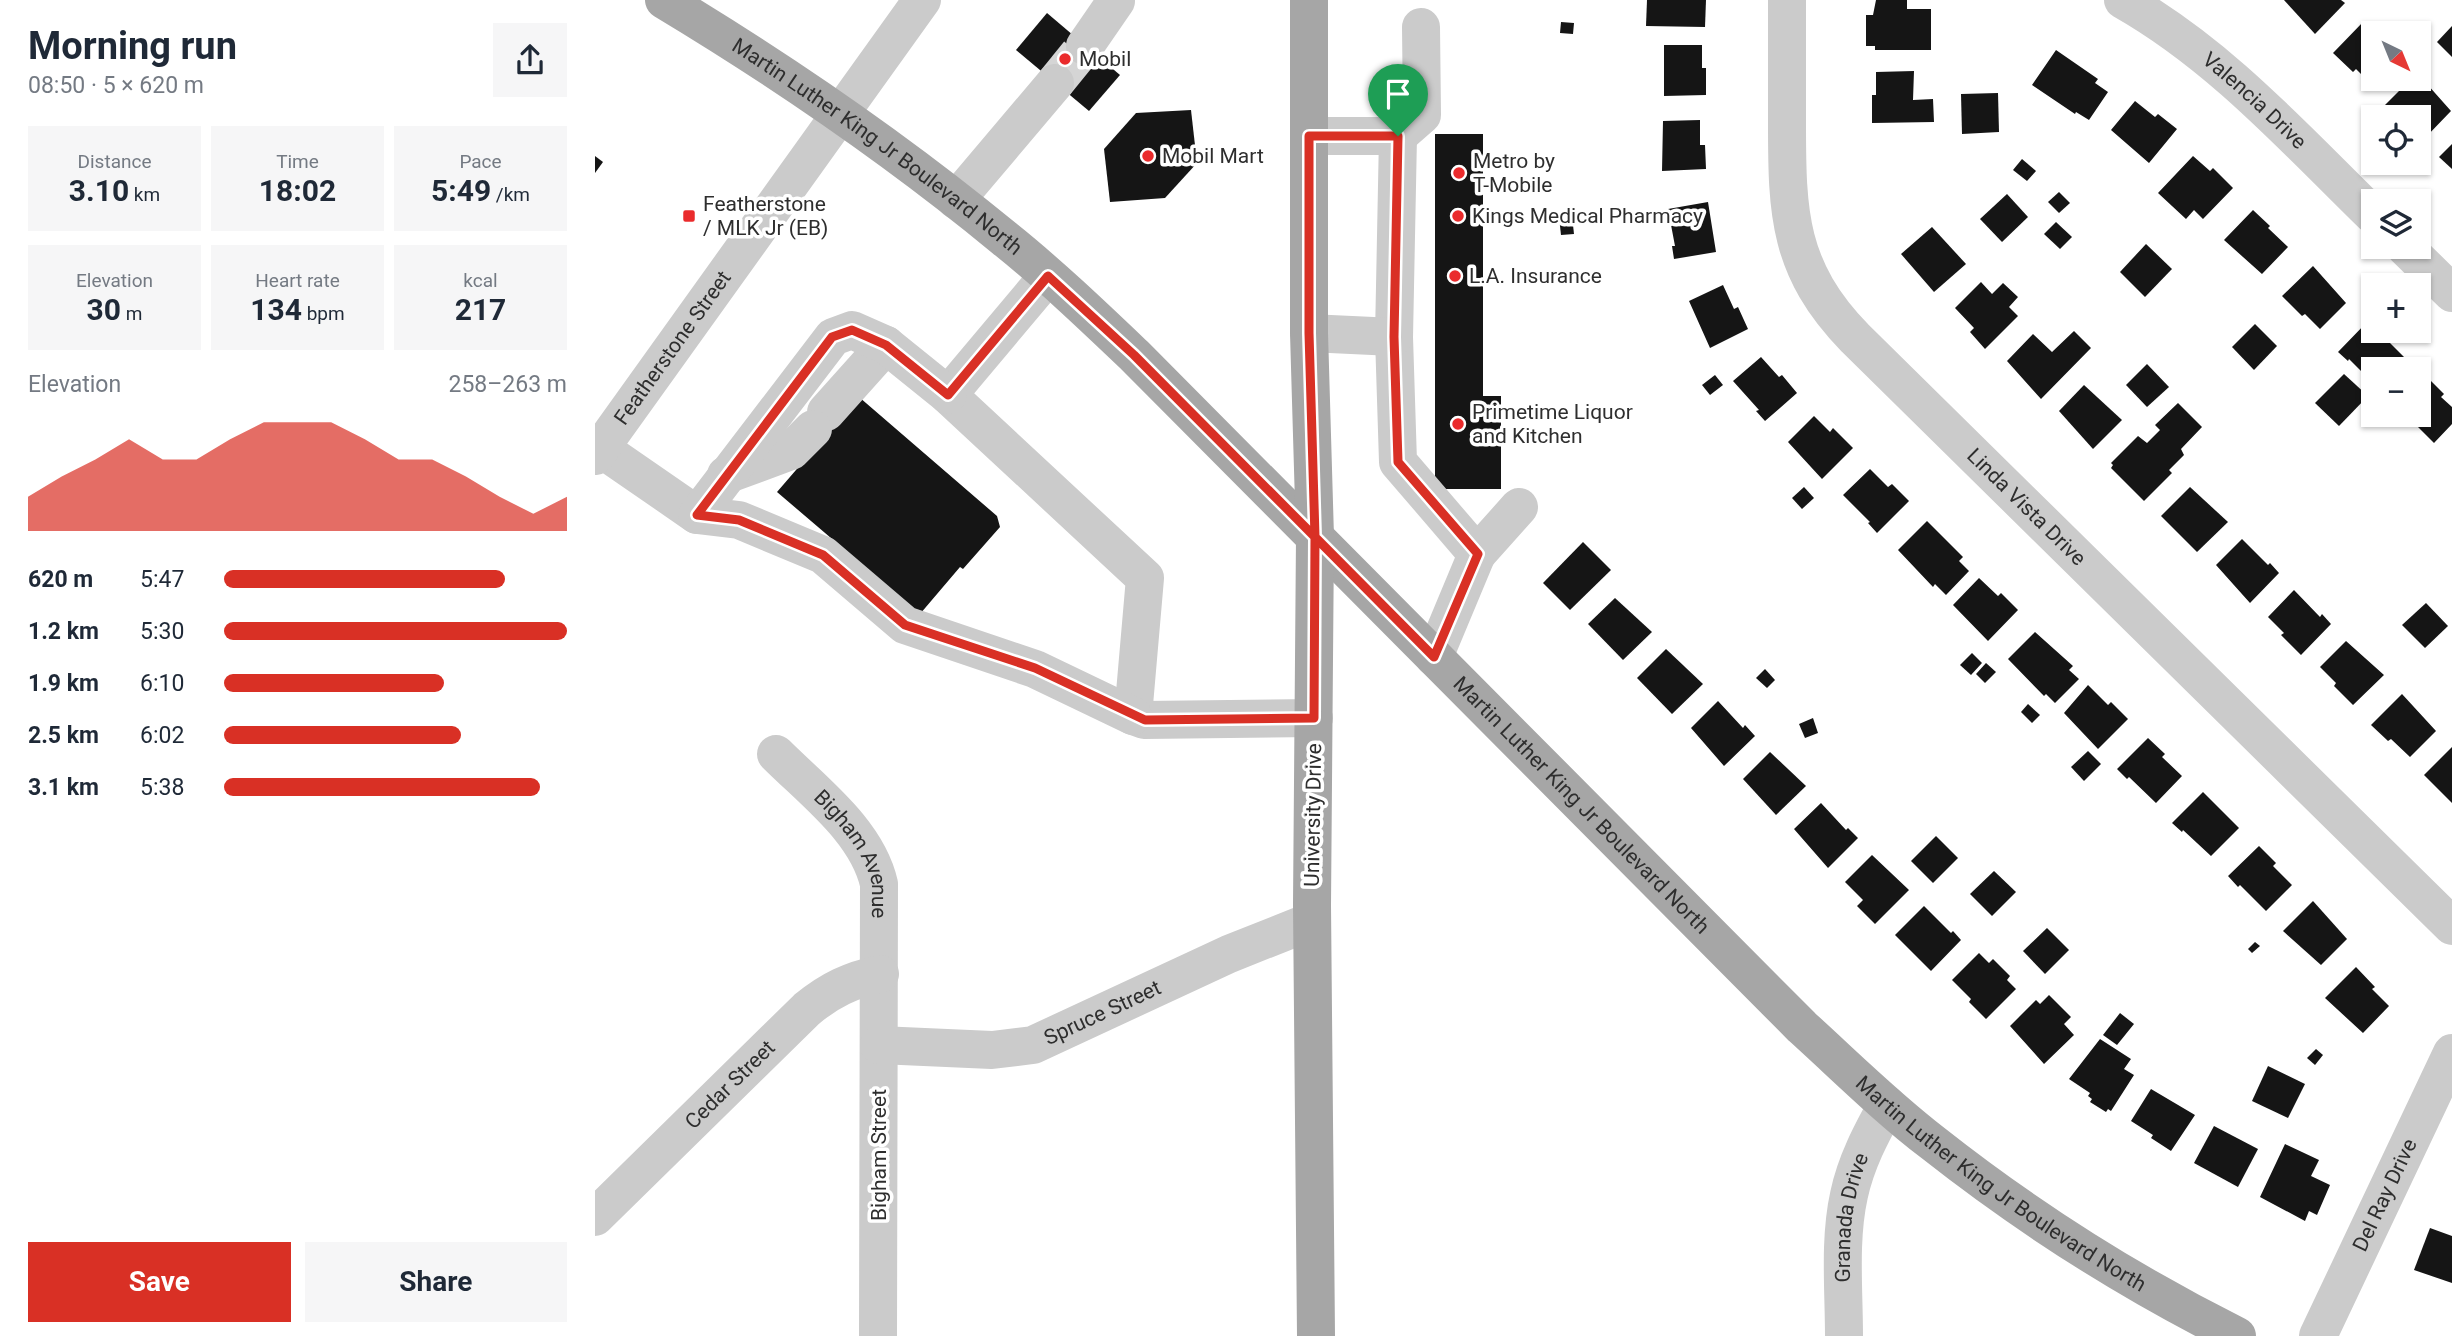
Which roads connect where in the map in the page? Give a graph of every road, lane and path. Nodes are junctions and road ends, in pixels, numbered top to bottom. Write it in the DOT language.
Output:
graph roads {
  1 [pos="664,0"];
  2 [pos="922,0"];
  3 [pos="1114,0"];
  4 [pos="1309,0"];
  5 [pos="1787,0"];
  6 [pos="2123,0"];
  7 [pos="1421,27"];
  8 [pos="1085,46"];
  9 [pos="1055,83"];
  10 [pos="838,115"];
  11 [pos="1309,136"];
  12 [pos="1398,136"];
  13 [pos="956,200"];
  14 [pos="2361,203"];
  15 [pos="2417,259"];
  16 [pos="1048,276"];
  17 [pos="2452,293"];
  18 [pos="1309,333"];
  19 [pos="869,337"];
  20 [pos="1394,337"];
  21 [pos="948,395"];
  22 [pos="598,452"];
  23 [pos="726,475"];
  24 [pos="1519,507"];
  25 [pos="697,515"];
  26 [pos="1315,537"];
  27 [pos="1478,554"];
  28 [pos="1434,657"];
  29 [pos="1133,716"];
  30 [pos="1314,718"];
  31 [pos="776,754"];
  32 [pos="1313,921"];
  33 [pos="2452,926"];
  34 [pos="880,974"];
  35 [pos="879,1045"];
  36 [pos="2452,1053"];
  37 [pos="1887,1105"];
  38 [pos="595,1217"];
  39 [pos="878,1336"];
  40 [pos="1316,1336"];
  41 [pos="1844,1336"];
  42 [pos="2237,1336"];
  43 [pos="2318,1336"];
  1 -- 10 [label="main road, Martin Luther King Jr Boulevard North"];
  2 -- 10 [label="street, Featherstone Street"];
  3 -- 8 [label="street"];
  4 -- 11 [label="main road, University Drive"];
  5 -- 33 [label="street, Linda Vista Drive"];
  6 -- 14 [label="street, Valencia Drive"];
  7 -- 12 [label="street"];
  9 -- 13 [label="street"];
  10 -- 13 [label="main road, Martin Luther King Jr Boulevard North"];
  10 -- 22 [label="street, Featherstone Street"];
  11 -- 12 [label="street"];
  11 -- 18 [label="main road, University Drive"];
  12 -- 20 [label="street"];
  13 -- 16 [label="main road, Martin Luther King Jr Boulevard North"];
  15 -- 17 [label="street"];
  16 -- 21 [label="street"];
  16 -- 26 [label="main road, Martin Luther King Jr Boulevard North"];
  18 -- 20 [label="street"];
  18 -- 26 [label="main road, University Drive"];
  19 -- 21 [label="street"];
  19 -- 23 [label="street"];
  19 -- 23 [label="street"];
  20 -- 27 [label="street"];
  21 -- 29 [label="street"];
  22 -- 25 [label="street"];
  23 -- 25 [label="street"];
  24 -- 27 [label="street"];
  25 -- 29 [label="street"];
  26 -- 28 [label="main road, Martin Luther King Jr Boulevard North"];
  26 -- 30 [label="main road, University Drive"];
  27 -- 28 [label="street"];
  28 -- 37 [label="main road, Martin Luther King Jr Boulevard North"];
  29 -- 30 [label="street"];
  30 -- 32 [label="main road, University Drive"];
  31 -- 34 [label="street, Bigham Avenue"];
  32 -- 35 [label="street, Spruce Street"];
  32 -- 40 [label="main road, University Drive"];
  34 -- 35 [label="street, Bigham Street"];
  34 -- 38 [label="street, Cedar Street"];
  35 -- 39 [label="street, Bigham Street"];
  36 -- 43 [label="street, Del Ray Drive"];
  37 -- 41 [label="street, Granada Drive"];
  37 -- 42 [label="main road, Martin Luther King Jr Boulevard North"];
}
